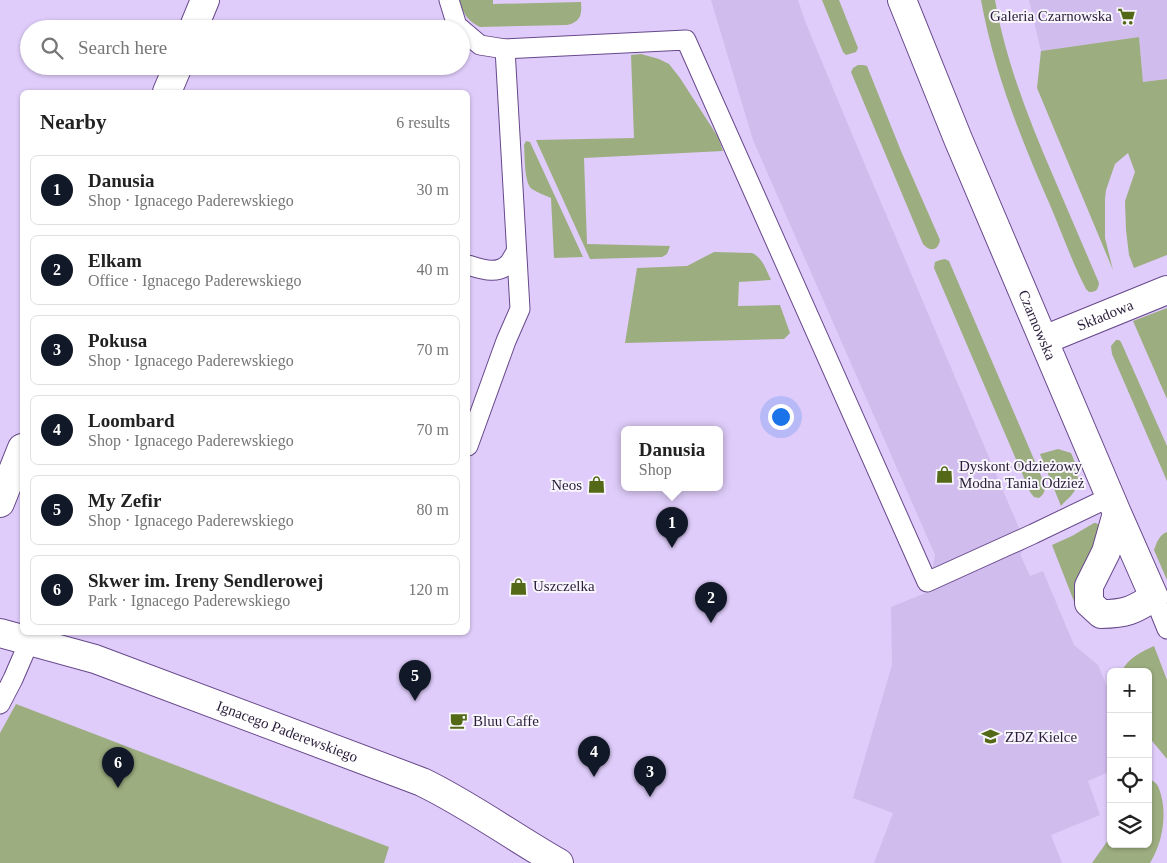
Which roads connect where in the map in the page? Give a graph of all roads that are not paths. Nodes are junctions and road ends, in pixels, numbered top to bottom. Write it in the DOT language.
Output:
graph roads {
  1 [pos="205,0"];
  2 [pos="449,0"];
  3 [pos="902,0"];
  4 [pos="922,0"];
  5 [pos="197,20"];
  6 [pos="455,20"];
  7 [pos="470,37"];
  8 [pos="505,50"];
  9 [pos="175,75"];
  10 [pos="169,90"];
  11 [pos="958,139"];
  12 [pos="516,252"];
  13 [pos="470,265"];
  14 [pos="1167,290"];
  15 [pos="1044,340"];
  16 [pos="470,440"];
  17 [pos="20,453"];
  18 [pos="1,501"];
  19 [pos="1114,505"];
  20 [pos="1154,597"];
  21 [pos="1167,629"];
  22 [pos="0,633"];
  23 [pos="28,642"];
  24 [pos="0,704"];
  25 [pos="560,863"];
  1 -- 5 [label="street"];
  2 -- 6 [label="lane"];
  3 -- 11 [label="street, Czarnowska"];
  4 -- 11 [label="street, Czarnowska"];
  7 -- 8 [label="lane"];
  8 -- 12 [label="lane"];
  8 -- 19 [label="lane"];
  9 -- 10 [label="street"];
  11 -- 15 [label="street, Czarnowska"];
  12 -- 13 [label="lane"];
  12 -- 16 [label="lane"];
  14 -- 15 [label="street, Składowa"];
  15 -- 19 [label="street, Czarnowska"];
  17 -- 18 [label="street"];
  19 -- 20 [label="street, Czarnowska"];
  19 -- 20 [label="street"];
  20 -- 21 [label="lane, Czarnowska"];
  22 -- 23 [label="street, Ignacego Paderewskiego"];
  23 -- 24 [label="lane"];
  23 -- 25 [label="street, Ignacego Paderewskiego"];
}
